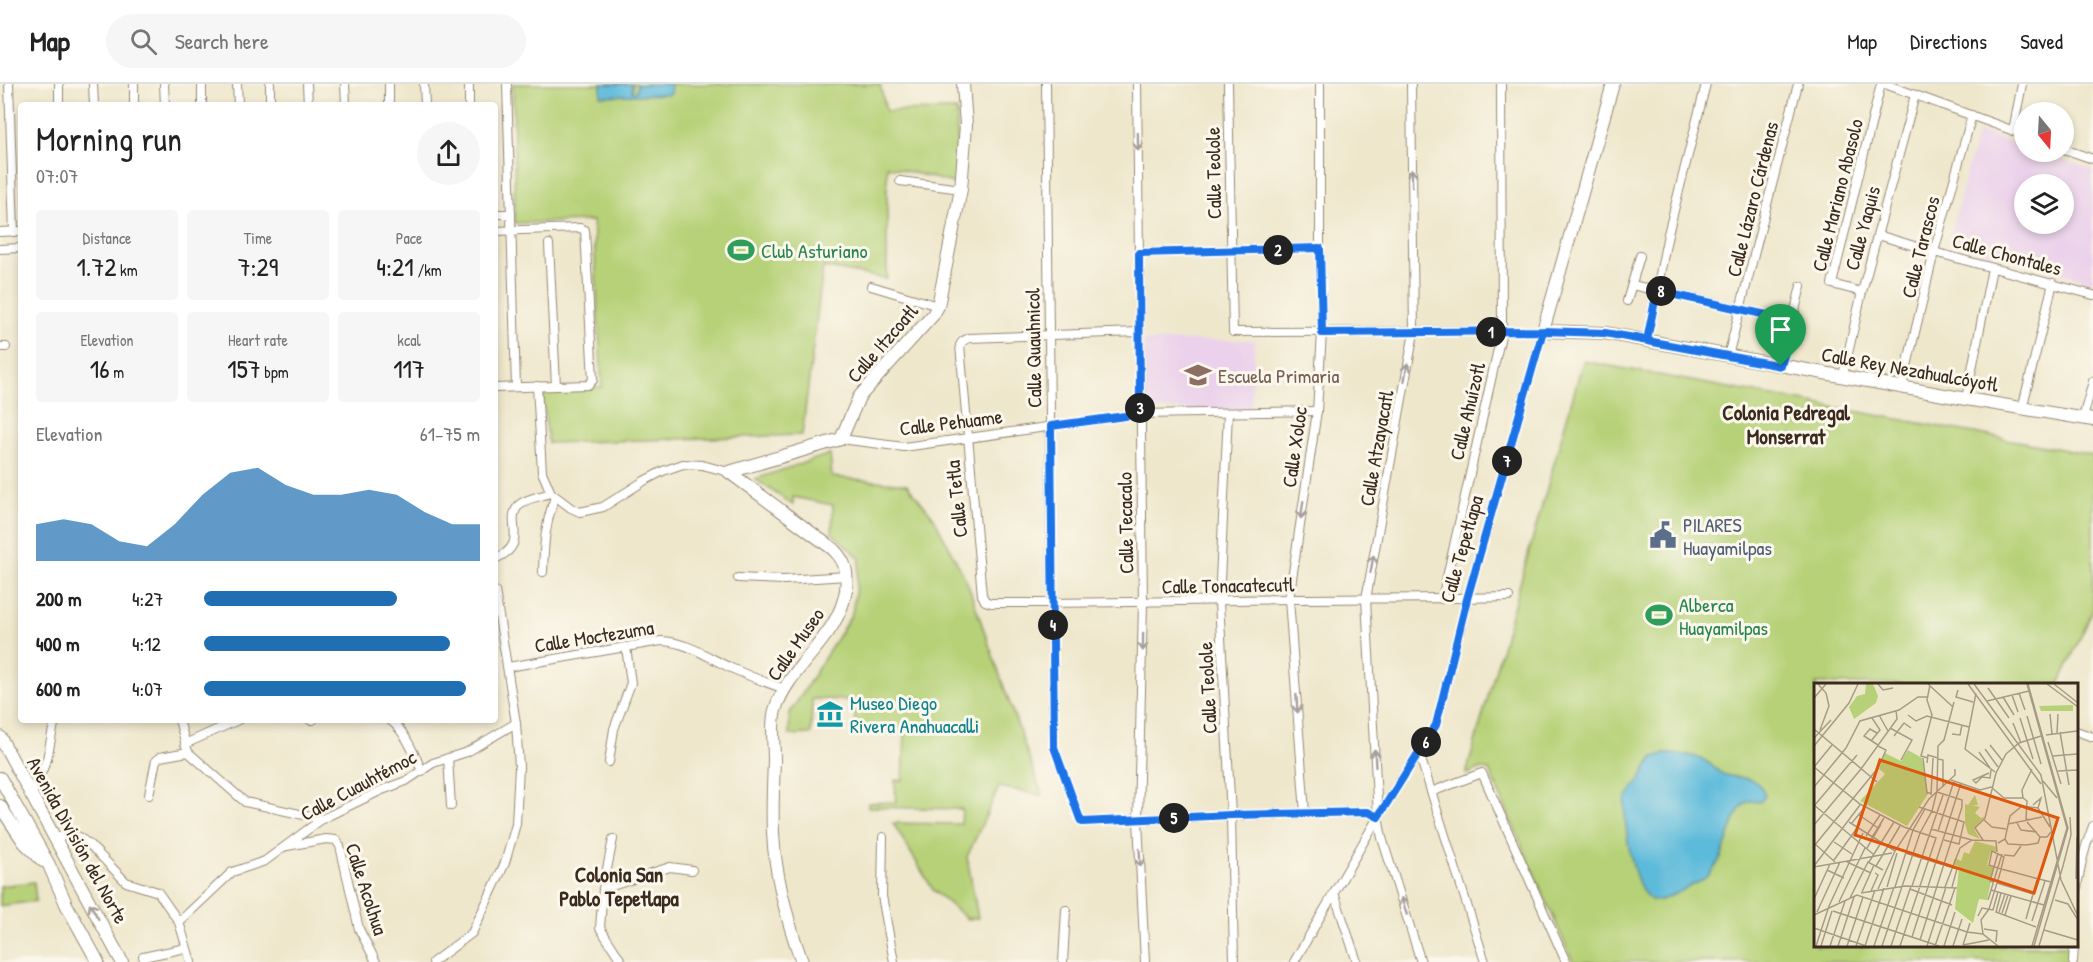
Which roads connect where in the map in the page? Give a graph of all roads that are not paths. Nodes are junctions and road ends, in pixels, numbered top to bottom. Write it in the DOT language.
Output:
graph roads {
  1 [pos="9,84"];
  2 [pos="59,84"];
  3 [pos="93,84"];
  4 [pos="134,84"];
  5 [pos="164,84"];
  6 [pos="202,84"];
  7 [pos="237,84"];
  8 [pos="270,84"];
  9 [pos="307,84"];
  10 [pos="345,84"];
  11 [pos="389,84"];
  12 [pos="424,84"];
  13 [pos="469,84"];
  14 [pos="507,84"];
  15 [pos="963,84"];
  16 [pos="1046,84"];
  17 [pos="1137,84"];
  18 [pos="1228,84"];
  19 [pos="1320,84"];
  20 [pos="1411,84"];
  21 [pos="1501,84"];
  22 [pos="1613,84"];
  23 [pos="1706,84"];
  24 [pos="1798,84"];
  25 [pos="1883,84"];
  26 [pos="2022,84"];
  27 [pos="1915,95"];
  28 [pos="59,102"];
  29 [pos="94,102"];
  30 [pos="134,102"];
  31 [pos="165,102"];
  32 [pos="202,102"];
  33 [pos="238,102"];
  34 [pos="270,102"];
  35 [pos="308,102"];
  36 [pos="346,102"];
  37 [pos="389,102"];
  38 [pos="425,102"];
  39 [pos="469,102"];
  40 [pos="1972,115"];
  41 [pos="2013,131"];
  42 [pos="2074,152"];
  43 [pos="2093,159"];
  44 [pos="900,181"];
  45 [pos="961,189"];
  46 [pos="498,214"];
  47 [pos="511,214"];
  48 [pos="511,230"];
  49 [pos="17,231"];
  50 [pos="498,231"];
  51 [pos="0,232"];
  52 [pos="1878,235"];
  53 [pos="549,244"];
  54 [pos="18,248"];
  55 [pos="1320,248"];
  56 [pos="0,249"];
  57 [pos="1231,252"];
  58 [pos="1934,252"];
  59 [pos="1139,253"];
  60 [pos="1640,256"];
  61 [pos="1991,273"];
  62 [pos="2053,284"];
  63 [pos="1632,285"];
  64 [pos="871,286"];
  65 [pos="1801,286"];
  66 [pos="1657,291"];
  67 [pos="1862,292"];
  68 [pos="2093,295"];
  69 [pos="1627,301"];
  70 [pos="938,306"];
  71 [pos="1740,309"];
  72 [pos="1794,321"];
  73 [pos="1543,331"];
  74 [pos="1139,332"];
  75 [pos="1414,332"];
  76 [pos="1502,332"];
  77 [pos="1322,333"];
  78 [pos="1049,335"];
  79 [pos="1647,340"];
  80 [pos="1728,356"];
  81 [pos="1781,366"];
  82 [pos="1843,374"];
  83 [pos="2093,381"];
  84 [pos="537,386"];
  85 [pos="556,386"];
  86 [pos="498,387"];
  87 [pos="516,387"];
  88 [pos="1902,387"];
  89 [pos="1966,399"];
  90 [pos="2022,409"];
  91 [pos="1317,411"];
  92 [pos="1228,413"];
  93 [pos="1140,414"];
  94 [pos="2088,419"];
  95 [pos="1051,426"];
  96 [pos="967,438"];
  97 [pos="841,439"];
  98 [pos="729,472"];
  99 [pos="553,495"];
  100 [pos="498,559"];
  101 [pos="543,572"];
  102 [pos="847,576"];
  103 [pos="738,578"];
  104 [pos="1509,597"];
  105 [pos="1289,599"];
  106 [pos="1366,599"];
  107 [pos="1442,599"];
  108 [pos="1467,599"];
  109 [pos="1219,602"];
  110 [pos="991,603"];
  111 [pos="1143,603"];
  112 [pos="1052,604"];
  113 [pos="498,609"];
  114 [pos="626,647"];
  115 [pos="508,667"];
  116 [pos="784,689"];
  117 [pos="55,723"];
  118 [pos="180,723"];
  119 [pos="233,723"];
  120 [pos="394,723"];
  121 [pos="516,723"];
  122 [pos="2078,731"];
  123 [pos="0,737"];
  124 [pos="2093,737"];
  125 [pos="187,748"];
  126 [pos="1419,753"];
  127 [pos="448,758"];
  128 [pos="609,762"];
  129 [pos="422,771"];
  130 [pos="0,778"];
  131 [pos="1431,792"];
  132 [pos="32,795"];
  133 [pos="149,795"];
  134 [pos="451,806"];
  135 [pos="1,809"];
  136 [pos="1305,813"];
  137 [pos="1231,815"];
  138 [pos="1378,817"];
  139 [pos="322,819"];
  140 [pos="1138,820"];
  141 [pos="2093,826"];
  142 [pos="55,837"];
  143 [pos="883,837"];
  144 [pos="613,839"];
  145 [pos="283,846"];
  146 [pos="49,865"];
  147 [pos="692,870"];
  148 [pos="2078,872"];
  149 [pos="603,889"];
  150 [pos="1334,893"];
  151 [pos="1066,910"];
  152 [pos="179,922"];
  153 [pos="2074,947"];
  154 [pos="186,948"];
  155 [pos="143,957"];
  156 [pos="98,962"];
  157 [pos="123,962"];
  158 [pos="191,962"];
  159 [pos="376,962"];
  160 [pos="433,962"];
  161 [pos="622,962"];
  162 [pos="802,962"];
  163 [pos="894,962"];
  164 [pos="1063,962"];
  165 [pos="1145,962"];
  166 [pos="1234,962"];
  167 [pos="1294,962"];
  168 [pos="1357,962"];
  169 [pos="1422,962"];
  170 [pos="1485,962"];
  171 [pos="1566,962"];
  172 [pos="2073,962"];
  1 -- 49 [label="street"];
  2 -- 28 [label="street"];
  3 -- 29 [label="street"];
  4 -- 30 [label="street"];
  5 -- 31 [label="street"];
  6 -- 32 [label="street"];
  7 -- 33 [label="street"];
  8 -- 34 [label="street"];
  9 -- 35 [label="street"];
  10 -- 36 [label="street"];
  11 -- 37 [label="street"];
  12 -- 38 [label="street"];
  13 -- 39 [label="street"];
  14 -- 47 [label="street"];
  15 -- 45 [label="street, Calle Itzcoatl"];
  16 -- 78 [label="street, Calle Quauhnicol"];
  17 -- 59 [label="street, Calle Tecacalo, one-way"];
  18 -- 57 [label="street, Calle Teolole"];
  19 -- 55 [label="street, Calle Xoloc"];
  75 -- 20 [label="street, Calle Atzayacatl, one-way"];
  21 -- 76 [label="street, Calle Ahuízotl"];
  22 -- 73 [label="street, Calle Tepetlapa"];
  23 -- 66 [label="street"];
  24 -- 71 [label="street, Calle Lázaro Cárdenas"];
  25 -- 27 [label="street"];
  25 -- 67 [label="street, Calle Mariano Abasolo"];
  26 -- 41 [label="street"];
  27 -- 40 [label="street"];
  27 -- 52 [label="street, Calle Yaquis"];
  40 -- 41 [label="street"];
  40 -- 58 [label="street, Calle Tarascos"];
  42 -- 43 [label="street"];
  44 -- 45 [label="street"];
  45 -- 70 [label="street, Calle Itzcoatl"];
  46 -- 47 [label="street"];
  47 -- 48 [label="street"];
  48 -- 50 [label="street"];
  48 -- 85 [label="street"];
  48 -- 87 [label="street"];
  49 -- 51 [label="street"];
  52 -- 58 [label="street, Calle Chontales"];
  52 -- 67 [label="street, Calle Yaquis"];
  53 -- 85 [label="street"];
  54 -- 56 [label="street"];
  55 -- 57 [label="street"];
  55 -- 77 [label="street, Calle Xoloc"];
  57 -- 59 [label="street"];
  57 -- 77 [label="street, Calle Teolole"];
  58 -- 62 [label="street, Calle Chontales"];
  58 -- 88 [label="street, Calle Tarascos"];
  59 -- 74 [label="street, Calle Tecacalo"];
  60 -- 63 [label="street"];
  61 -- 89 [label="street"];
  62 -- 68 [label="street, Calle Chontales"];
  62 -- 90 [label="street"];
  63 -- 66 [label="street"];
  63 -- 69 [label="street"];
  64 -- 70 [label="street"];
  65 -- 72 [label="street"];
  66 -- 71 [label="street"];
  66 -- 79 [label="street"];
  67 -- 82 [label="street, Calle Yaquis"];
  70 -- 97 [label="street, Calle Itzcoatl"];
  71 -- 72 [label="street"];
  71 -- 80 [label="street, Calle Lázaro Cárdenas"];
  72 -- 81 [label="street"];
  73 -- 76 [label="street"];
  73 -- 79 [label="street, Calle Rey Nezahualcóyotl"];
  73 -- 108 [label="street, Calle Tepetlapa"];
  74 -- 78 [label="street"];
  74 -- 93 [label="street, Calle Tecacalo"];
  75 -- 76 [label="street"];
  75 -- 77 [label="street"];
  106 -- 75 [label="street, Calle Atzayacatl, one-way"];
  76 -- 107 [label="street, Calle Ahuízotl"];
  77 -- 91 [label="street, Calle Xoloc"];
  78 -- 95 [label="street, Calle Quauhnicol"];
  78 -- 96 [label="street, Calle Tetla"];
  79 -- 80 [label="street, Calle Rey Nezahualcóyotl"];
  80 -- 81 [label="street, Calle Rey Nezahualcóyotl"];
  81 -- 82 [label="street, Calle Rey Nezahualcóyotl"];
  82 -- 88 [label="street, Calle Rey Nezahualcóyotl"];
  83 -- 94 [label="street"];
  84 -- 85 [label="street"];
  84 -- 87 [label="street"];
  84 -- 99 [label="street"];
  86 -- 87 [label="street"];
  88 -- 89 [label="street, Calle Rey Nezahualcóyotl"];
  89 -- 90 [label="street, Calle Rey Nezahualcóyotl"];
  90 -- 94 [label="street, Calle Rey Nezahualcóyotl"];
  91 -- 92 [label="street, Calle Pehuame"];
  91 -- 105 [label="street, Calle Xoloc, one-way"];
  92 -- 93 [label="street, Calle Pehuame"];
  92 -- 109 [label="street, Calle Teolole"];
  93 -- 95 [label="street, Calle Pehuame"];
  93 -- 111 [label="street, Calle Tecacalo"];
  95 -- 96 [label="street, Calle Pehuame"];
  95 -- 112 [label="street, Calle Quauhnicol"];
  96 -- 97 [label="street, Calle Pehuame"];
  96 -- 110 [label="street, Calle Tetla"];
  97 -- 98 [label="street"];
  98 -- 99 [label="street"];
  98 -- 102 [label="street"];
  99 -- 100 [label="street"];
  99 -- 101 [label="street"];
  102 -- 103 [label="street"];
  102 -- 116 [label="street, Calle Museo"];
  104 -- 108 [label="street, Calle Tonacatecutl"];
  105 -- 106 [label="street, Calle Tonacatecutl"];
  105 -- 109 [label="street, Calle Tonacatecutl"];
  105 -- 136 [label="street, Calle Xoloc, one-way"];
  106 -- 107 [label="street, Calle Tonacatecutl"];
  138 -- 106 [label="street, Calle Atzayacatl, one-way"];
  107 -- 108 [label="street, Calle Tonacatecutl"];
  108 -- 126 [label="street, Calle Tepetlapa"];
  109 -- 111 [label="street, Calle Tonacatecutl"];
  109 -- 137 [label="street, Calle Teolole"];
  110 -- 112 [label="street, Calle Tonacatecutl"];
  111 -- 112 [label="street, Calle Tonacatecutl"];
  111 -- 140 [label="street, Calle Tecacalo, one-way"];
  112 -- 140 [label="street, Calle Quauhnicol"];
  113 -- 115 [label="street"];
  114 -- 115 [label="street, Calle Moctezuma"];
  114 -- 116 [label="street, Calle Moctezuma"];
  114 -- 128 [label="street"];
  115 -- 121 [label="street"];
  116 -- 162 [label="street, Calle Museo"];
  117 -- 132 [label="street"];
  118 -- 125 [label="street"];
  119 -- 125 [label="street"];
  120 -- 129 [label="street"];
  121 -- 127 [label="street, Calle Cuauhtémoc"];
  121 -- 160 [label="street"];
  122 -- 124 [label="street"];
  123 -- 132 [label="street, Avenida División del Norte"];
  125 -- 133 [label="street"];
  125 -- 139 [label="street"];
  126 -- 131 [label="street"];
  126 -- 138 [label="street, Calle Tepetlapa"];
  127 -- 129 [label="street, Calle Cuauhtémoc"];
  127 -- 134 [label="street"];
  129 -- 139 [label="street, Calle Cuauhtémoc"];
  130 -- 146 [label="street, Avenida División del Norte"];
  131 -- 170 [label="street"];
  131 -- 171 [label="street"];
  132 -- 142 [label="street, Avenida División del Norte"];
  135 -- 146 [label="street, Avenida División del Norte"];
  136 -- 137 [label="street"];
  136 -- 138 [label="street"];
  137 -- 140 [label="street"];
  137 -- 166 [label="street, Calle Teolole"];
  138 -- 150 [label="street, Calle Tepetlapa"];
  169 -- 138 [label="street, Calle Atzayacatl, one-way"];
  139 -- 145 [label="street, Calle Cuauhtémoc"];
  140 -- 165 [label="street, Calle Tecacalo, one-way"];
  141 -- 148 [label="street"];
  142 -- 152 [label="street"];
  157 -- 142 [label="street, Avenida División del Norte, one-way"];
  143 -- 163 [label="street"];
  144 -- 149 [label="street"];
  145 -- 152 [label="street, Calle Cuauhtémoc"];
  145 -- 159 [label="street, Calle Acolhua"];
  146 -- 156 [label="street, Avenida División del Norte"];
  147 -- 149 [label="street"];
  149 -- 161 [label="street"];
  150 -- 167 [label="street, Calle Tepetlapa"];
  150 -- 168 [label="street"];
  151 -- 164 [label="street"];
  152 -- 154 [label="street"];
  153 -- 172 [label="street"];
  154 -- 155 [label="street"];
  154 -- 158 [label="street"];
}
